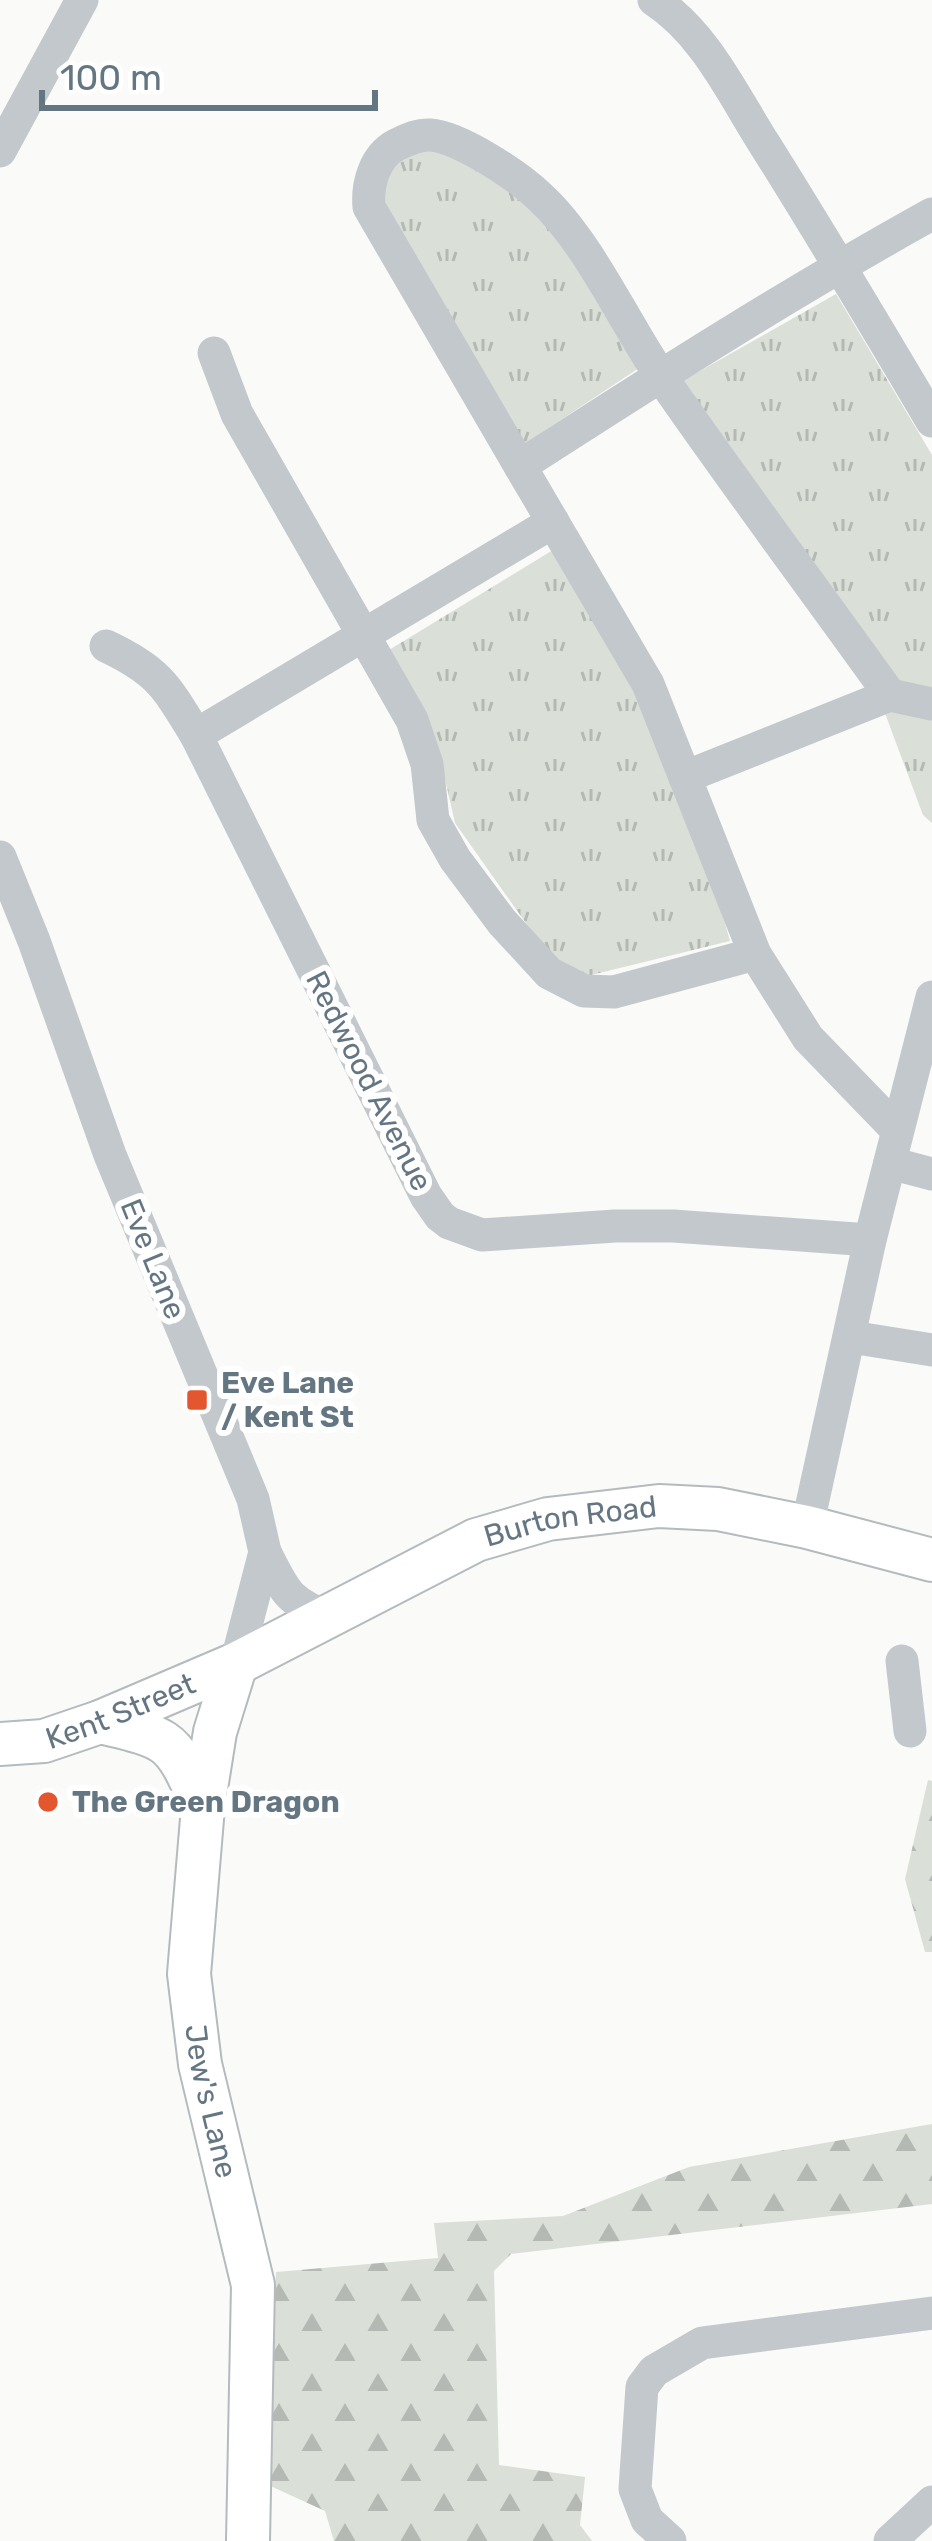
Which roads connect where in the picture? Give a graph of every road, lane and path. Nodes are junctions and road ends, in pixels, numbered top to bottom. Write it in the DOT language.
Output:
graph roads {
  1 [pos="82,0"];
  2 [pos="654,0"];
  3 [pos="0,151"];
  4 [pos="932,214"];
  5 [pos="840,265"];
  6 [pos="214,353"];
  7 [pos="660,375"];
  8 [pos="932,421"];
  9 [pos="520,466"];
  10 [pos="553,522"];
  11 [pos="364,636"];
  12 [pos="106,646"];
  13 [pos="890,695"];
  14 [pos="932,704"];
  15 [pos="196,735"];
  16 [pos="685,777"];
  17 [pos="0,857"];
  18 [pos="755,954"];
  19 [pos="932,997"];
  20 [pos="894,1147"];
  21 [pos="932,1174"];
  22 [pos="870,1240"];
  23 [pos="851,1337"];
  24 [pos="932,1350"];
  25 [pos="807,1527"];
  26 [pos="265,1552"];
  27 [pos="932,1560"];
  28 [pos="331,1618"];
  29 [pos="236,1664"];
  30 [pos="913,1682"];
  31 [pos="100,1722"];
  32 [pos="910,1731"];
  33 [pos="0,1744"];
  34 [pos="203,1807"];
  35 [pos="932,2314"];
  36 [pos="932,2502"];
  37 [pos="649,2534"];
  38 [pos="248,2541"];
  39 [pos="890,2541"];
  1 -- 3 [label="street"];
  2 -- 5 [label="street"];
  4 -- 5 [label="street"];
  5 -- 7 [label="street"];
  5 -- 8 [label="street"];
  6 -- 11 [label="street"];
  7 -- 9 [label="street"];
  7 -- 9 [label="street"];
  7 -- 13 [label="street"];
  9 -- 10 [label="street"];
  10 -- 11 [label="street"];
  10 -- 16 [label="street"];
  11 -- 15 [label="street"];
  11 -- 18 [label="street"];
  12 -- 15 [label="street, Redwood Avenue"];
  13 -- 14 [label="street"];
  13 -- 16 [label="street"];
  15 -- 22 [label="street, Redwood Avenue"];
  16 -- 18 [label="street"];
  17 -- 26 [label="street, Eve Lane"];
  18 -- 20 [label="street"];
  19 -- 20 [label="street"];
  20 -- 21 [label="street"];
  20 -- 22 [label="street"];
  22 -- 23 [label="street"];
  23 -- 24 [label="street"];
  23 -- 25 [label="street"];
  25 -- 27 [label="main road, Burton Road"];
  25 -- 28 [label="main road, Burton Road"];
  26 -- 28 [label="street"];
  26 -- 29 [label="street, Eve Lane"];
  28 -- 29 [label="main road, Burton Road"];
  29 -- 31 [label="main road, Kent Street"];
  29 -- 34 [label="main road, Jew's Lane"];
  30 -- 32 [label="street"];
  31 -- 33 [label="main road, Kent Street"];
  31 -- 34 [label="main road"];
  34 -- 38 [label="main road, Jew's Lane"];
  35 -- 37 [label="street"];
  36 -- 39 [label="street"];
}
